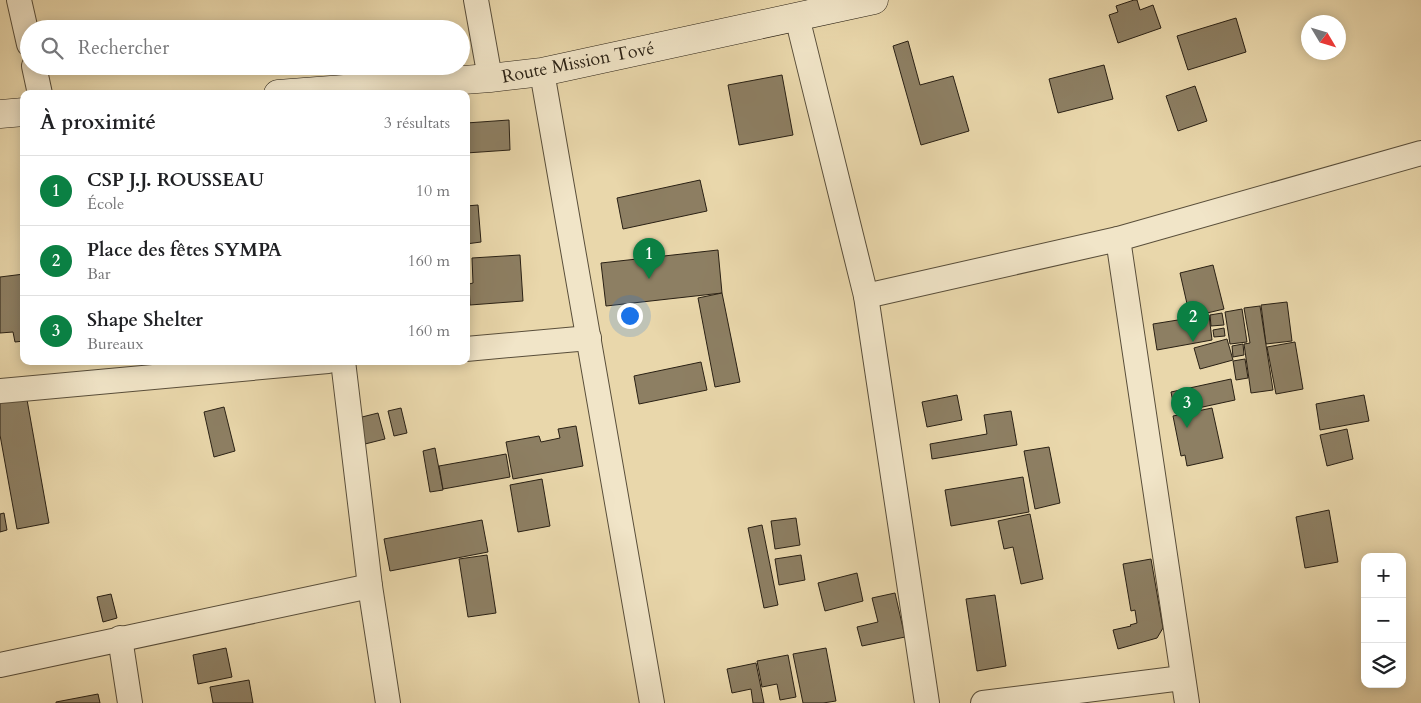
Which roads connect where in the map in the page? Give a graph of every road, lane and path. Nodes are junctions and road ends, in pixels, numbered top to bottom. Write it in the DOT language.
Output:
graph roads {
  1 [pos="19,0"];
  2 [pos="476,0"];
  3 [pos="874,0"];
  4 [pos="797,17"];
  5 [pos="24,20"];
  6 [pos="542,72"];
  7 [pos="36,75"];
  8 [pos="490,78"];
  9 [pos="39,90"];
  10 [pos="331,90"];
  11 [pos="20,112"];
  12 [pos="0,114"];
  13 [pos="1421,153"];
  14 [pos="1118,238"];
  15 [pos="866,296"];
  16 [pos="589,338"];
  17 [pos="470,349"];
  18 [pos="283,365"];
  19 [pos="343,365"];
  20 [pos="0,390"];
  21 [pos="370,586"];
  22 [pos="120,638"];
  23 [pos="0,664"];
  24 [pos="1182,678"];
  25 [pos="130,703"];
  26 [pos="388,703"];
  27 [pos="652,703"];
  28 [pos="927,703"];
  29 [pos="983,703"];
  30 [pos="1187,703"];
  1 -- 5 [label="street"];
  2 -- 8 [label="street"];
  3 -- 4 [label="street, Route Mission Tové"];
  4 -- 6 [label="street, Route Mission Tové"];
  4 -- 15 [label="street"];
  6 -- 8 [label="street, Route Mission Tové"];
  6 -- 16 [label="street"];
  7 -- 9 [label="street"];
  8 -- 10 [label="street, Route Mission Tové"];
  11 -- 12 [label="street"];
  13 -- 14 [label="street"];
  14 -- 15 [label="street"];
  14 -- 24 [label="street"];
  15 -- 28 [label="street"];
  16 -- 17 [label="street"];
  16 -- 27 [label="street"];
  18 -- 20 [label="street"];
  19 -- 21 [label="street"];
  21 -- 22 [label="street"];
  21 -- 26 [label="street"];
  22 -- 23 [label="street"];
  22 -- 25 [label="street"];
  24 -- 29 [label="street"];
  24 -- 30 [label="street"];
}
